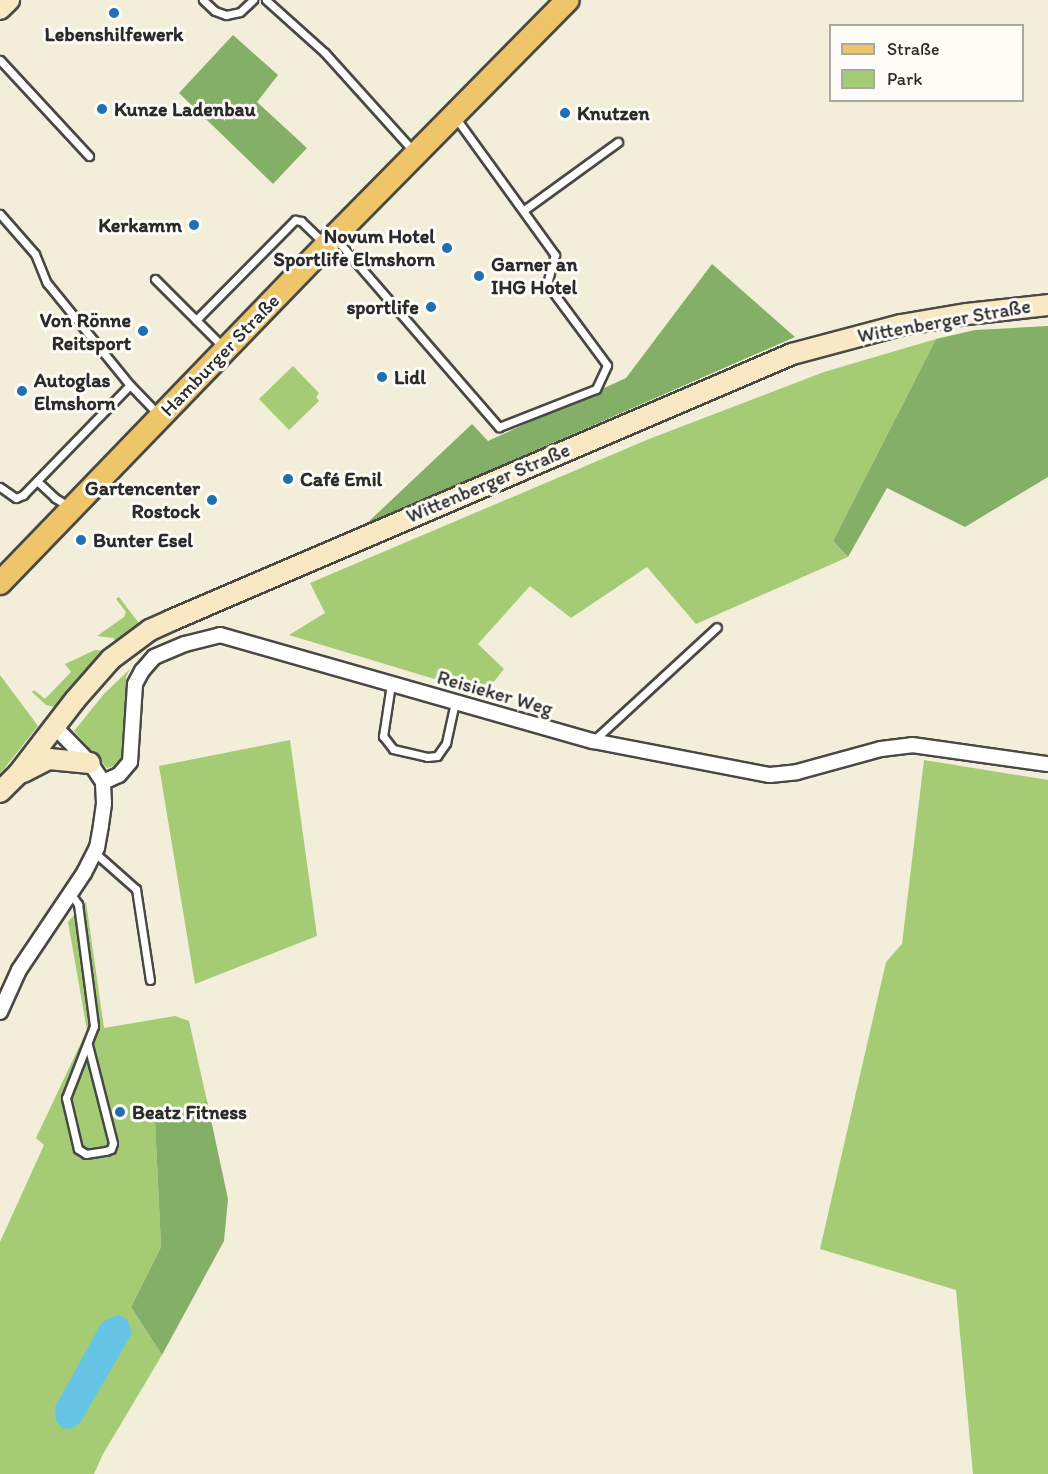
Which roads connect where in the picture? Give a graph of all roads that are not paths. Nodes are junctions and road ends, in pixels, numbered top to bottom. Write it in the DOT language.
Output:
graph roads {
  1 [pos="9,0"];
  2 [pos="203,0"];
  3 [pos="253,0"];
  4 [pos="266,0"];
  5 [pos="568,0"];
  6 [pos="0,9"];
  7 [pos="0,60"];
  8 [pos="454,116"];
  9 [pos="618,142"];
  10 [pos="415,154"];
  11 [pos="89,156"];
  12 [pos="524,210"];
  13 [pos="0,214"];
  14 [pos="330,241"];
  15 [pos="155,279"];
  16 [pos="1048,305"];
  17 [pos="196,320"];
  18 [pos="225,349"];
  19 [pos="130,385"];
  20 [pos="161,417"];
  21 [pos="37,481"];
  22 [pos="0,488"];
  23 [pos="73,509"];
  24 [pos="0,583"];
  25 [pos="717,627"];
  26 [pos="391,684"];
  27 [pos="455,702"];
  28 [pos="54,726"];
  29 [pos="593,741"];
  30 [pos="90,763"];
  31 [pos="1048,764"];
  32 [pos="18,774"];
  33 [pos="103,782"];
  34 [pos="0,792"];
  35 [pos="94,852"];
  36 [pos="70,893"];
  37 [pos="150,981"];
  38 [pos="0,1012"];
  39 [pos="88,1045"];
  1 -- 6 [label="main road"];
  2 -- 3 [label="lane"];
  4 -- 10 [label="lane"];
  5 -- 8 [label="main road, Hamburger Straße"];
  7 -- 11 [label="lane"];
  8 -- 10 [label="main road, Hamburger Straße"];
  8 -- 12 [label="lane"];
  9 -- 12 [label="lane"];
  10 -- 14 [label="main road, Hamburger Straße"];
  12 -- 14 [label="lane"];
  13 -- 19 [label="lane"];
  14 -- 17 [label="lane"];
  14 -- 18 [label="main road, Hamburger Straße"];
  15 -- 17 [label="lane"];
  16 -- 28 [label="main road, Wittenberger Straße"];
  17 -- 18 [label="lane"];
  18 -- 20 [label="main road, Hamburger Straße"];
  19 -- 20 [label="lane"];
  19 -- 21 [label="lane"];
  20 -- 23 [label="main road, Hamburger Straße"];
  21 -- 22 [label="lane"];
  21 -- 23 [label="lane"];
  23 -- 24 [label="main road, Hamburger Straße"];
  25 -- 29 [label="lane"];
  26 -- 27 [label="street, Reisieker Weg"];
  26 -- 27 [label="lane"];
  26 -- 33 [label="street, Reisieker Weg"];
  27 -- 29 [label="street, Reisieker Weg"];
  28 -- 30 [label="street"];
  28 -- 32 [label="main road, Wittenberger Straße"];
  29 -- 31 [label="street, Reisieker Weg"];
  30 -- 32 [label="main road"];
  30 -- 33 [label="street"];
  32 -- 34 [label="main road, Wittenberger Straße"];
  33 -- 35 [label="street"];
  35 -- 36 [label="street"];
  35 -- 37 [label="lane"];
  36 -- 38 [label="street"];
  36 -- 39 [label="lane"];
  39 -- 39 [label="lane"];
}
